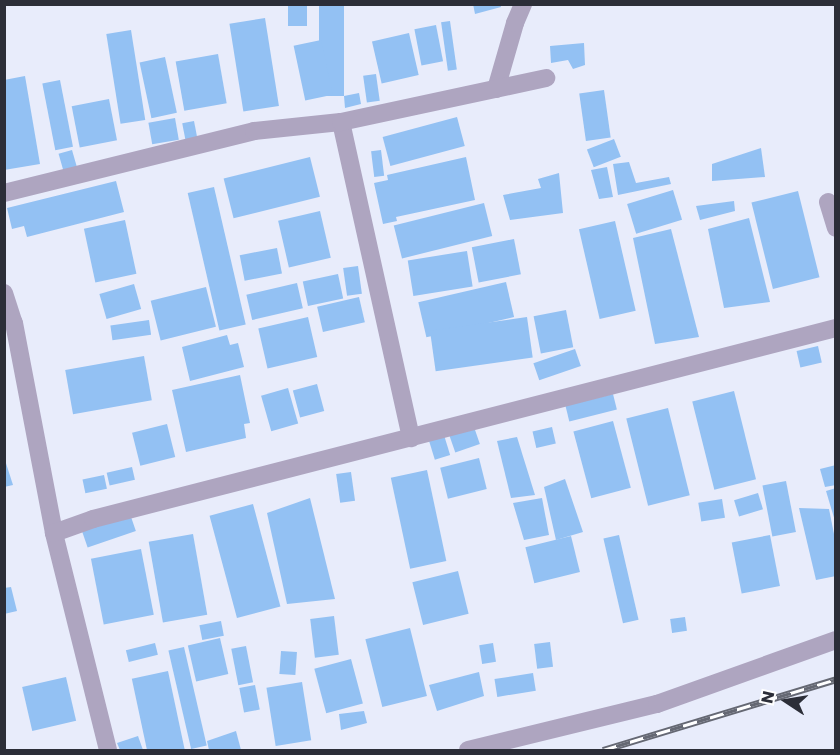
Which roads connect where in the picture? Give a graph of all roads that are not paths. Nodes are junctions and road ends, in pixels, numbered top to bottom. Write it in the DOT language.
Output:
graph roads {
  1 [pos="523,4"];
  2 [pos="546,78"];
  3 [pos="496,88"];
  4 [pos="342,122"];
  5 [pos="4,193"];
  6 [pos="828,202"];
  7 [pos="836,228"];
  8 [pos="4,293"];
  9 [pos="836,328"];
  10 [pos="411,438"];
  11 [pos="54,533"];
  12 [pos="836,640"];
  13 [pos="108,750"];
  14 [pos="468,750"];
  1 -- 3 [label="street"];
  2 -- 3 [label="street"];
  3 -- 4 [label="street"];
  4 -- 5 [label="street"];
  4 -- 10 [label="street"];
  6 -- 7 [label="street"];
  8 -- 11 [label="street"];
  9 -- 10 [label="street"];
  10 -- 11 [label="street"];
  11 -- 13 [label="street"];
  12 -- 14 [label="street"];
}
